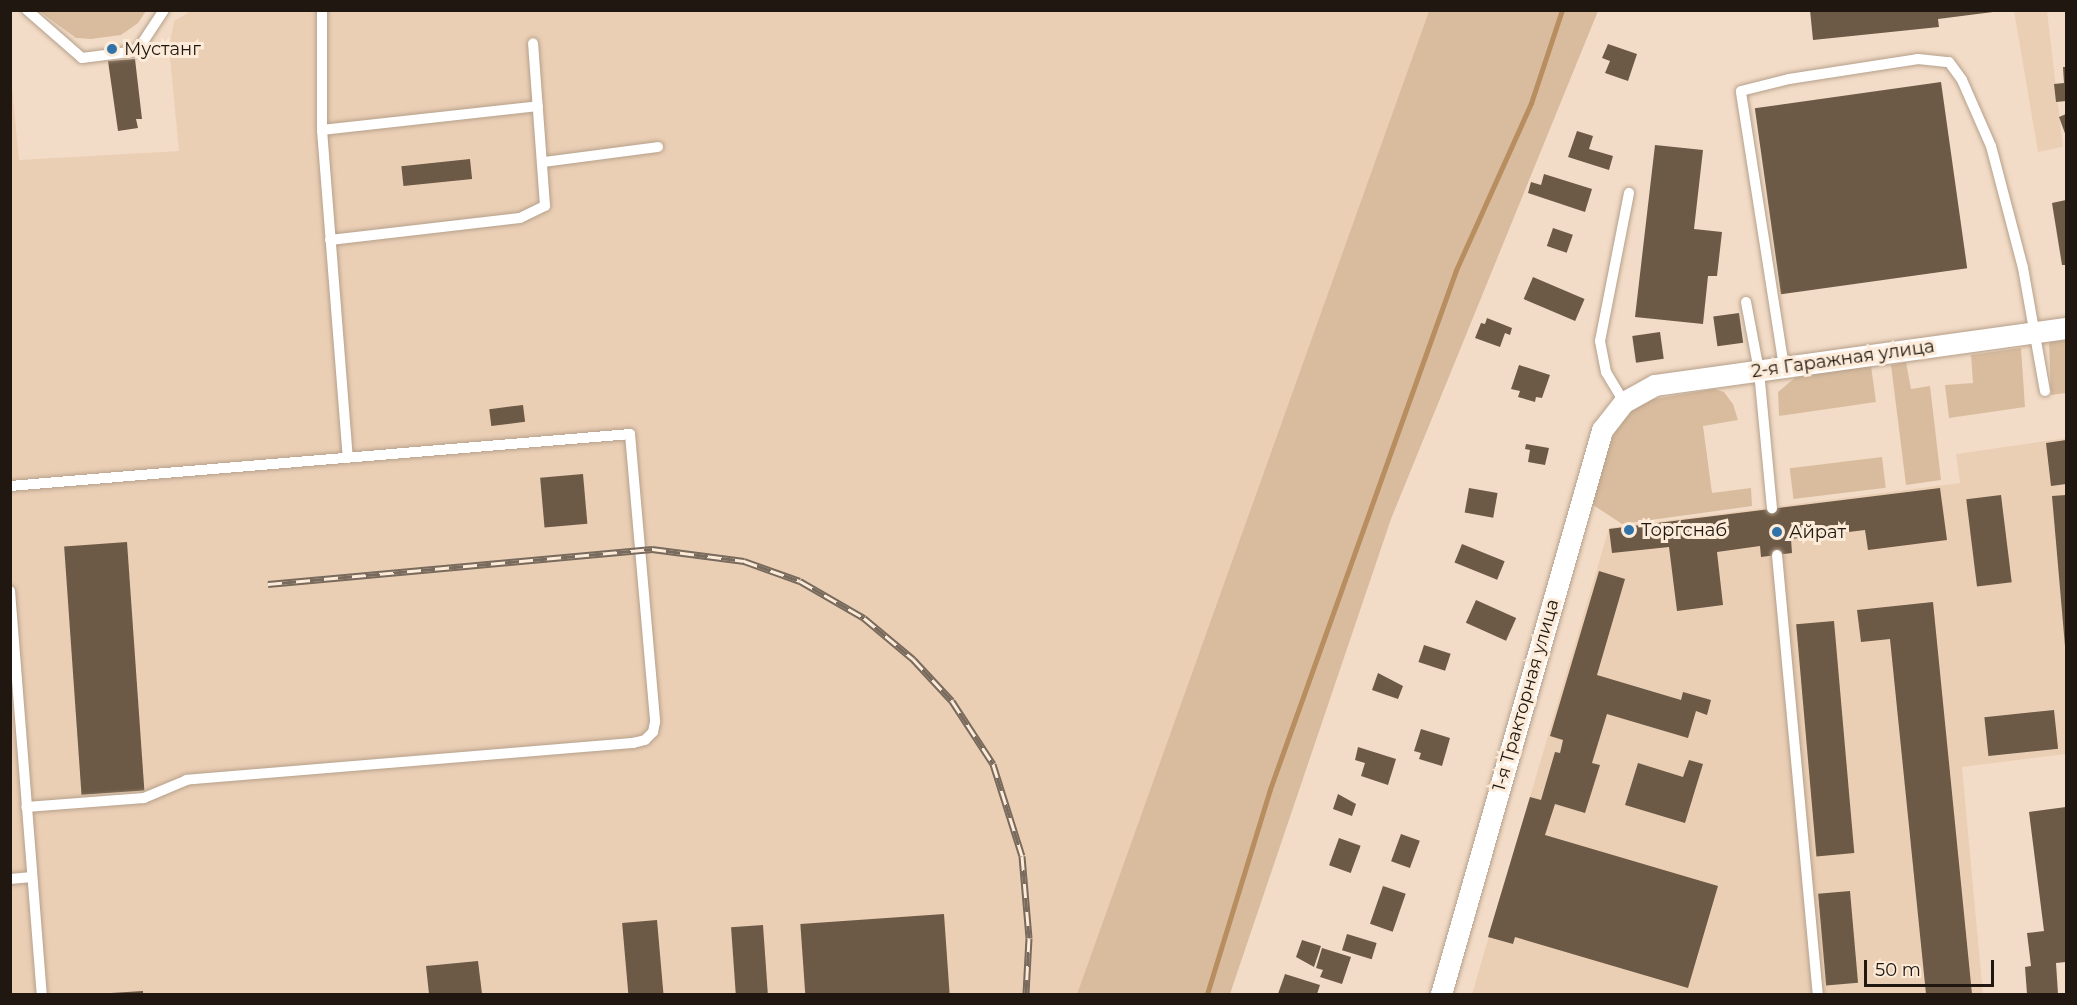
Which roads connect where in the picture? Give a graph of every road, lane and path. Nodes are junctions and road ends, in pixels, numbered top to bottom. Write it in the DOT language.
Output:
graph roads {
  1 [pos="27,10"];
  2 [pos="164,10"];
  3 [pos="322,10"];
  4 [pos="533,43"];
  5 [pos="538,106"];
  6 [pos="322,130"];
  7 [pos="658,147"];
  8 [pos="544,162"];
  9 [pos="1629,193"];
  10 [pos="330,240"];
  11 [pos="1746,302"];
  12 [pos="2067,328"];
  13 [pos="2034,332"];
  14 [pos="1784,367"];
  15 [pos="1759,371"];
  16 [pos="2045,390"];
  17 [pos="1624,402"];
  18 [pos="348,458"];
  19 [pos="10,486"];
  20 [pos="1772,508"];
  21 [pos="1777,555"];
  22 [pos="10,591"];
  23 [pos="26,807"];
  24 [pos="32,877"];
  25 [pos="10,879"];
  26 [pos="42,994"];
  27 [pos="1441,994"];
  28 [pos="1818,994"];
  1 -- 2 [label="lane"];
  3 -- 6 [label="lane"];
  4 -- 5 [label="lane"];
  5 -- 6 [label="lane"];
  5 -- 8 [label="lane"];
  6 -- 10 [label="lane"];
  7 -- 8 [label="lane"];
  8 -- 10 [label="lane"];
  9 -- 17 [label="lane"];
  10 -- 18 [label="lane"];
  11 -- 15 [label="lane"];
  12 -- 13 [label="street, 2-я Гаражная улица"];
  13 -- 14 [label="street, 2-я Гаражная улица"];
  13 -- 14 [label="lane"];
  13 -- 16 [label="lane"];
  14 -- 15 [label="street, 2-я Гаражная улица"];
  15 -- 17 [label="street, 2-я Гаражная улица"];
  15 -- 20 [label="lane"];
  17 -- 27 [label="street, 1-я Тракторная улица"];
  18 -- 19 [label="lane"];
  18 -- 23 [label="lane"];
  21 -- 28 [label="lane"];
  22 -- 23 [label="lane"];
  23 -- 24 [label="lane"];
  24 -- 25 [label="lane"];
  24 -- 26 [label="lane"];
}
